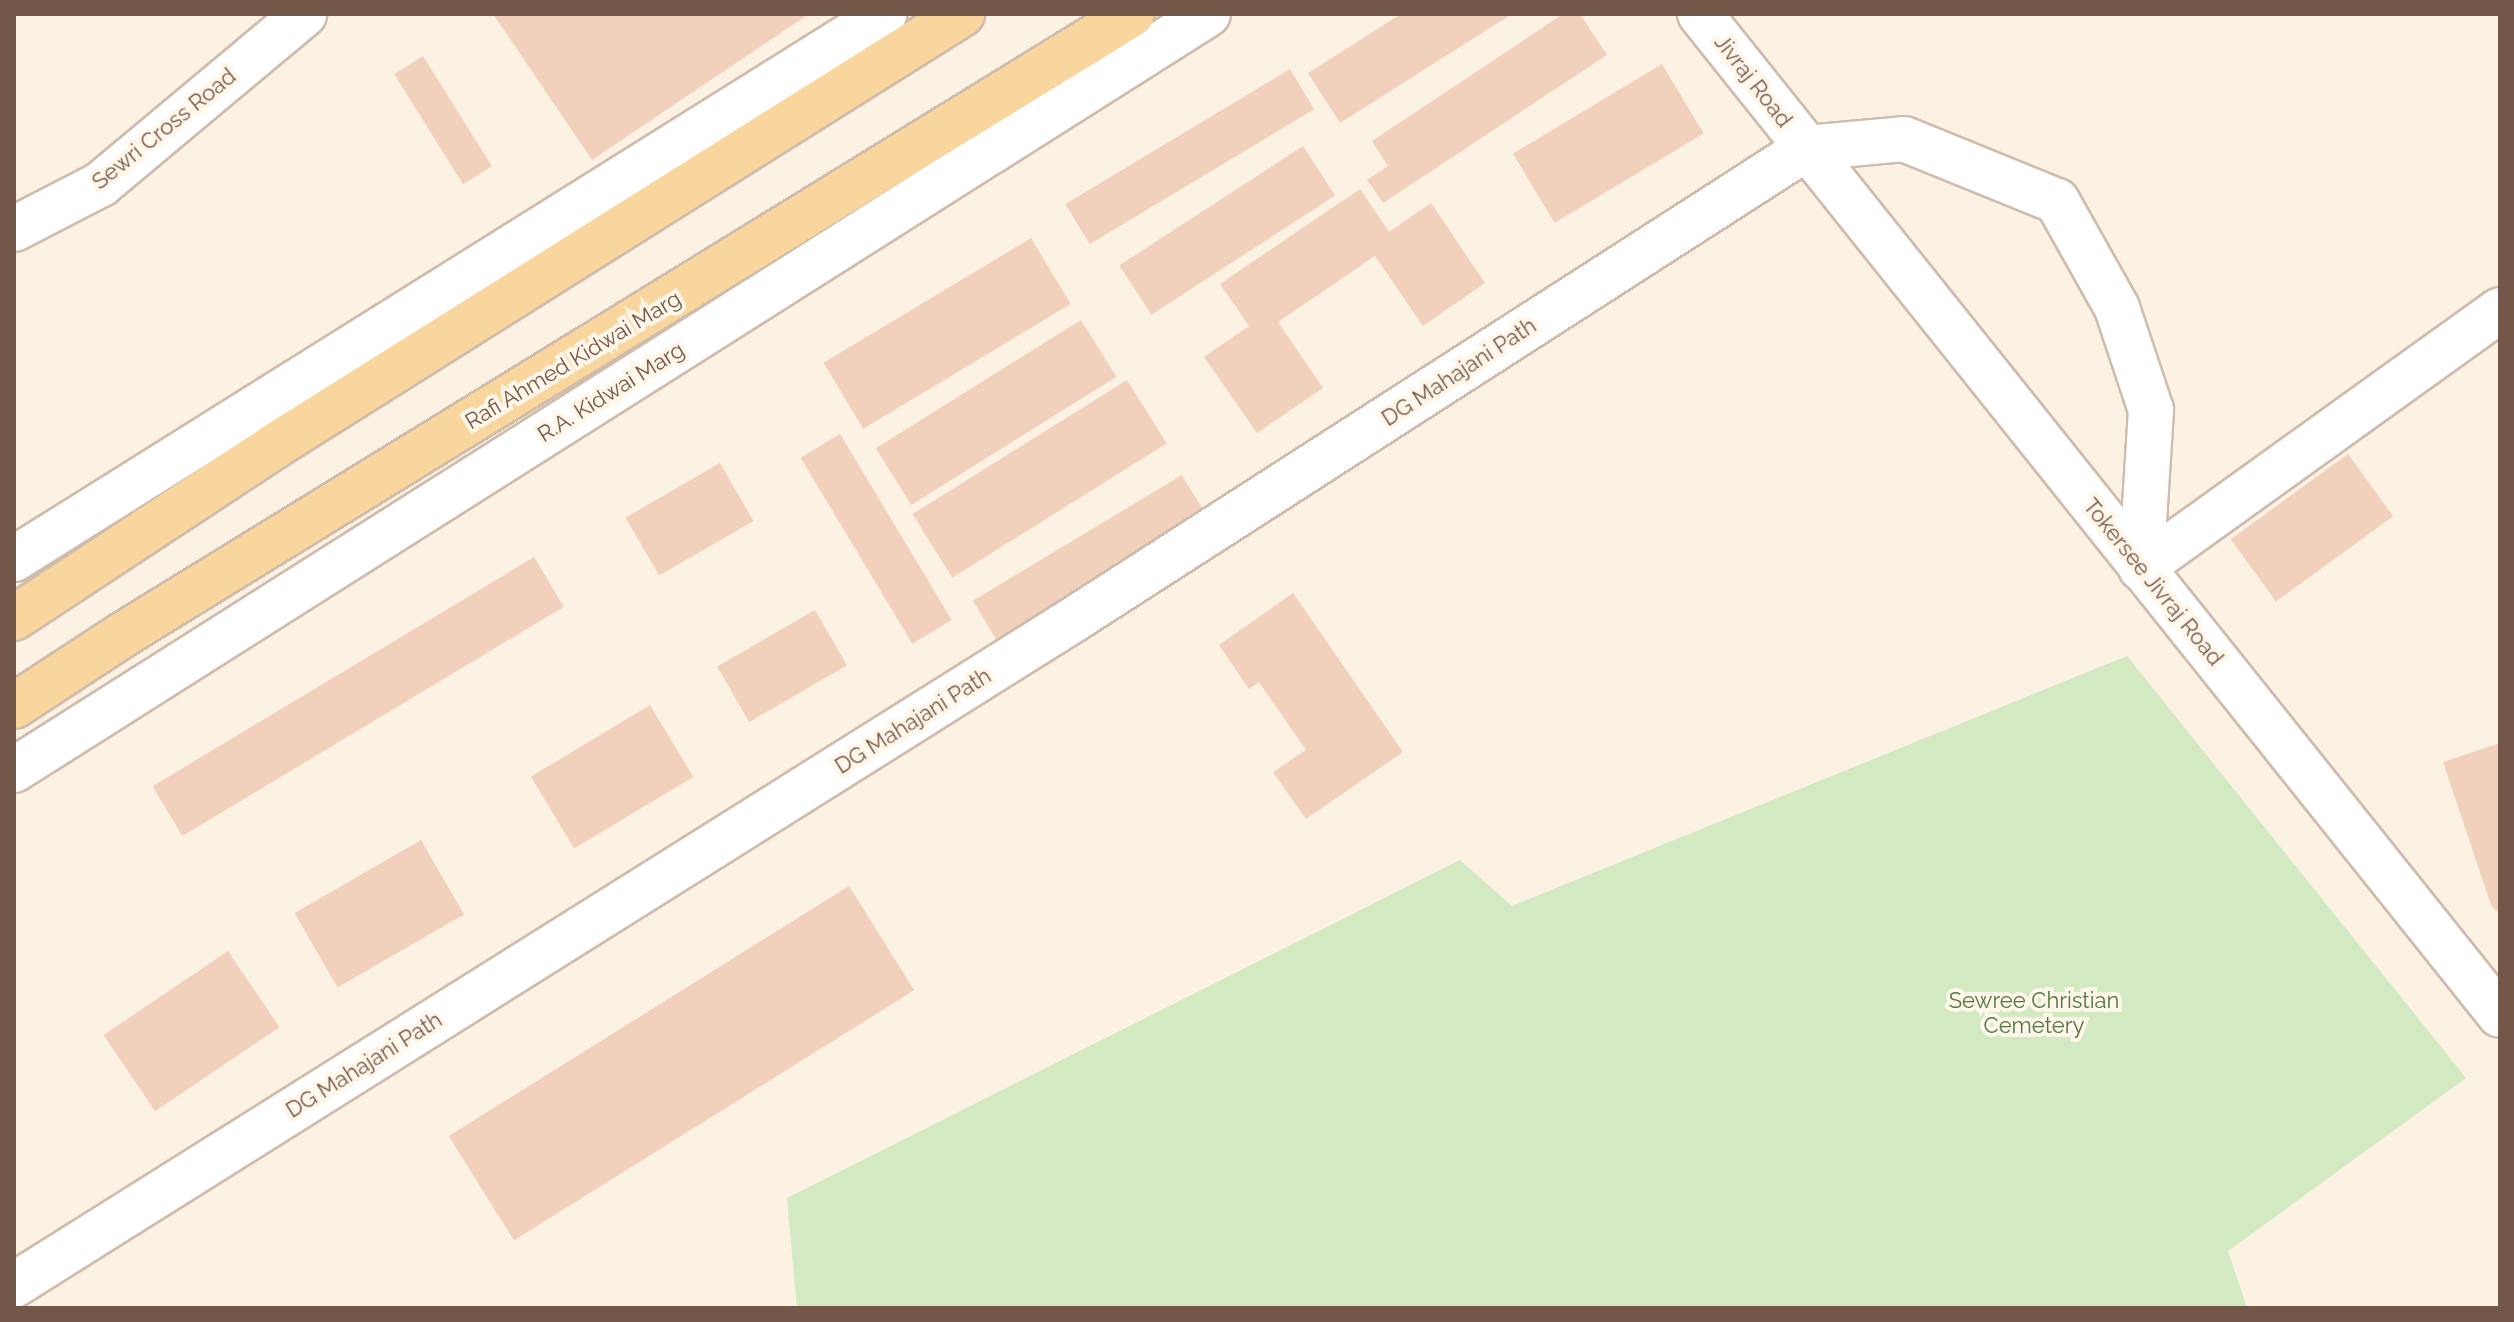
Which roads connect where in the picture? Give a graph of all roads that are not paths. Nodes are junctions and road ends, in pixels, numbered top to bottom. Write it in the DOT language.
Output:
graph roads {
  1 [pos="304,14"];
  2 [pos="884,14"];
  3 [pos="962,14"];
  4 [pos="1132,14"];
  5 [pos="1208,14"];
  6 [pos="1700,14"];
  7 [pos="1807,148"];
  8 [pos="14,229"];
  9 [pos="2500,310"];
  10 [pos="14,559"];
  11 [pos="2141,568"];
  12 [pos="14,618"];
  13 [pos="14,706"];
  14 [pos="14,770"];
  15 [pos="2500,1015"];
  16 [pos="14,1285"];
  1 -- 8 [label="street, Sewri Cross Road"];
  2 -- 10 [label="street"];
  3 -- 12 [label="main road"];
  4 -- 13 [label="main road, Rafi Ahmed Kidwai Marg"];
  5 -- 14 [label="street, R.A. Kidwai Marg"];
  6 -- 7 [label="street, Jivraj Road"];
  7 -- 11 [label="street, Tokersee Jivraj Road"];
  7 -- 11 [label="street"];
  7 -- 16 [label="street, DG Mahajani Path"];
  9 -- 11 [label="street"];
  11 -- 15 [label="street, Tokersee Jivraj Road"];
}
